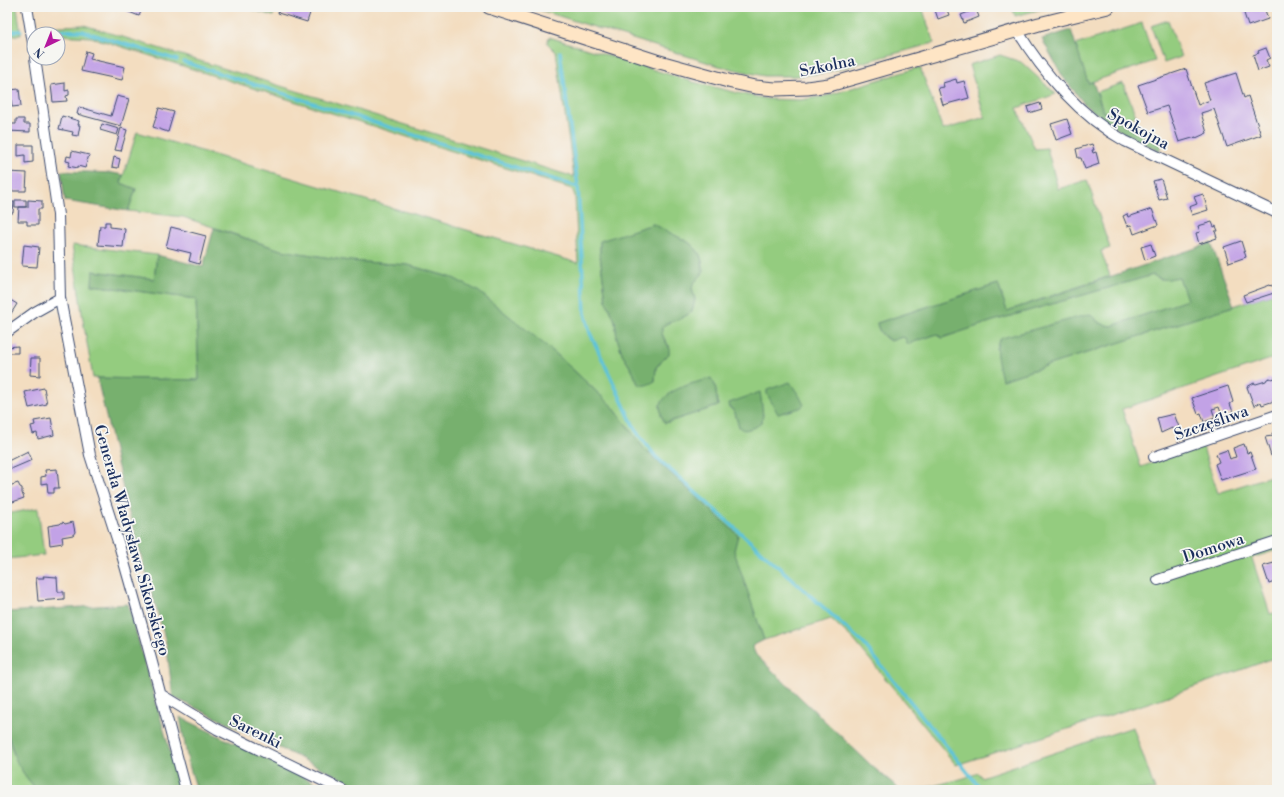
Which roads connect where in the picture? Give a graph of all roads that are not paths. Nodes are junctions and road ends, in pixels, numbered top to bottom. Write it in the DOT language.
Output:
graph roads {
  1 [pos="27,7"];
  2 [pos="489,7"];
  3 [pos="1108,7"];
  4 [pos="30,26"];
  5 [pos="1017,30"];
  6 [pos="36,66"];
  7 [pos="1277,213"];
  8 [pos="60,298"];
  9 [pos="7,332"];
  10 [pos="1277,415"];
  11 [pos="1154,457"];
  12 [pos="1277,542"];
  13 [pos="1158,580"];
  14 [pos="160,694"];
  15 [pos="186,790"];
  16 [pos="342,790"];
  1 -- 4 [label="street"];
  2 -- 5 [label="street, Szkolna"];
  3 -- 5 [label="street, Szkolna"];
  5 -- 7 [label="street, Spokojna"];
  6 -- 8 [label="street, Generała Władysława Sikorskiego"];
  8 -- 9 [label="street"];
  8 -- 14 [label="street, Generała Władysława Sikorskiego"];
  10 -- 11 [label="street, Szczęśliwa"];
  12 -- 13 [label="street, Domowa"];
  14 -- 15 [label="street, Generała Władysława Sikorskiego"];
  14 -- 16 [label="street, Sarenki"];
}
